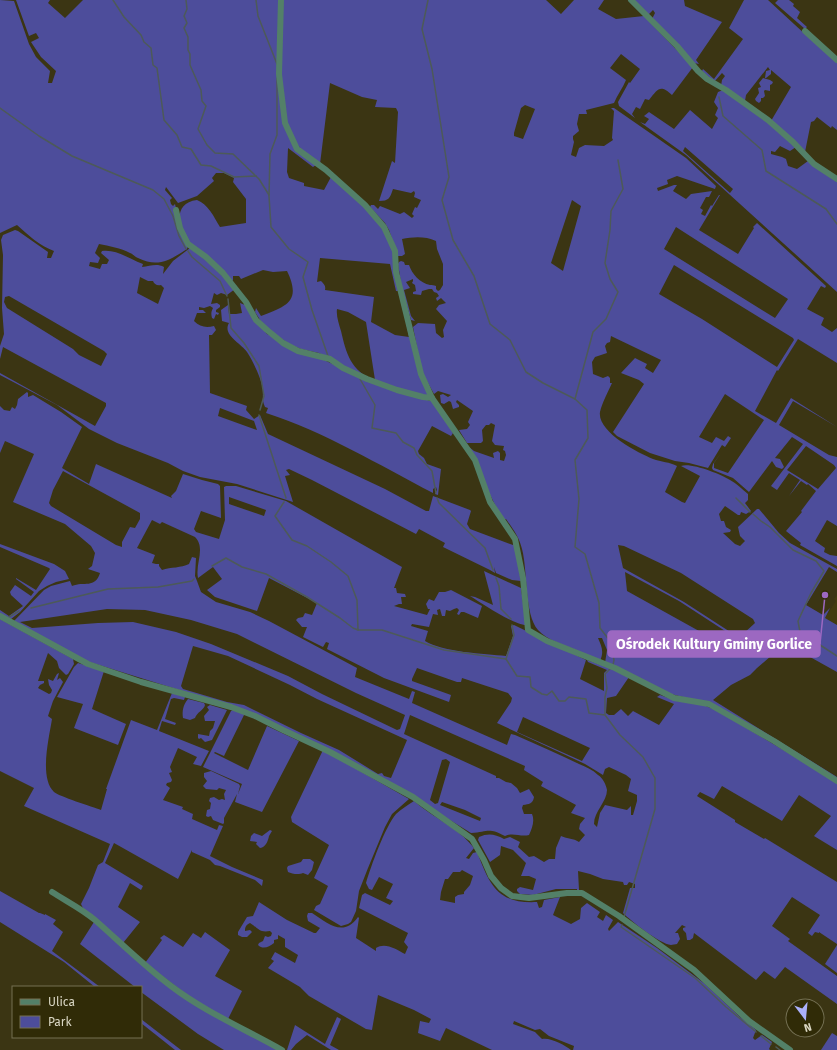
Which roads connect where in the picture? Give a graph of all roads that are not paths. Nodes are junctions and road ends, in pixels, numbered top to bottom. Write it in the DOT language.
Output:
graph roads {
  1 [pos="281,0"];
  2 [pos="631,0"];
  3 [pos="805,31"];
  4 [pos="837,60"];
  5 [pos="837,179"];
  6 [pos="176,210"];
  7 [pos="432,398"];
  8 [pos="0,616"];
  9 [pos="837,781"];
  10 [pos="52,892"];
  11 [pos="282,1050"];
  12 [pos="790,1050"];
  1 -- 7 [label="street"];
  2 -- 5 [label="street"];
  3 -- 4 [label="street"];
  6 -- 7 [label="street"];
  7 -- 9 [label="street"];
  8 -- 12 [label="street"];
  10 -- 11 [label="street"];
}
